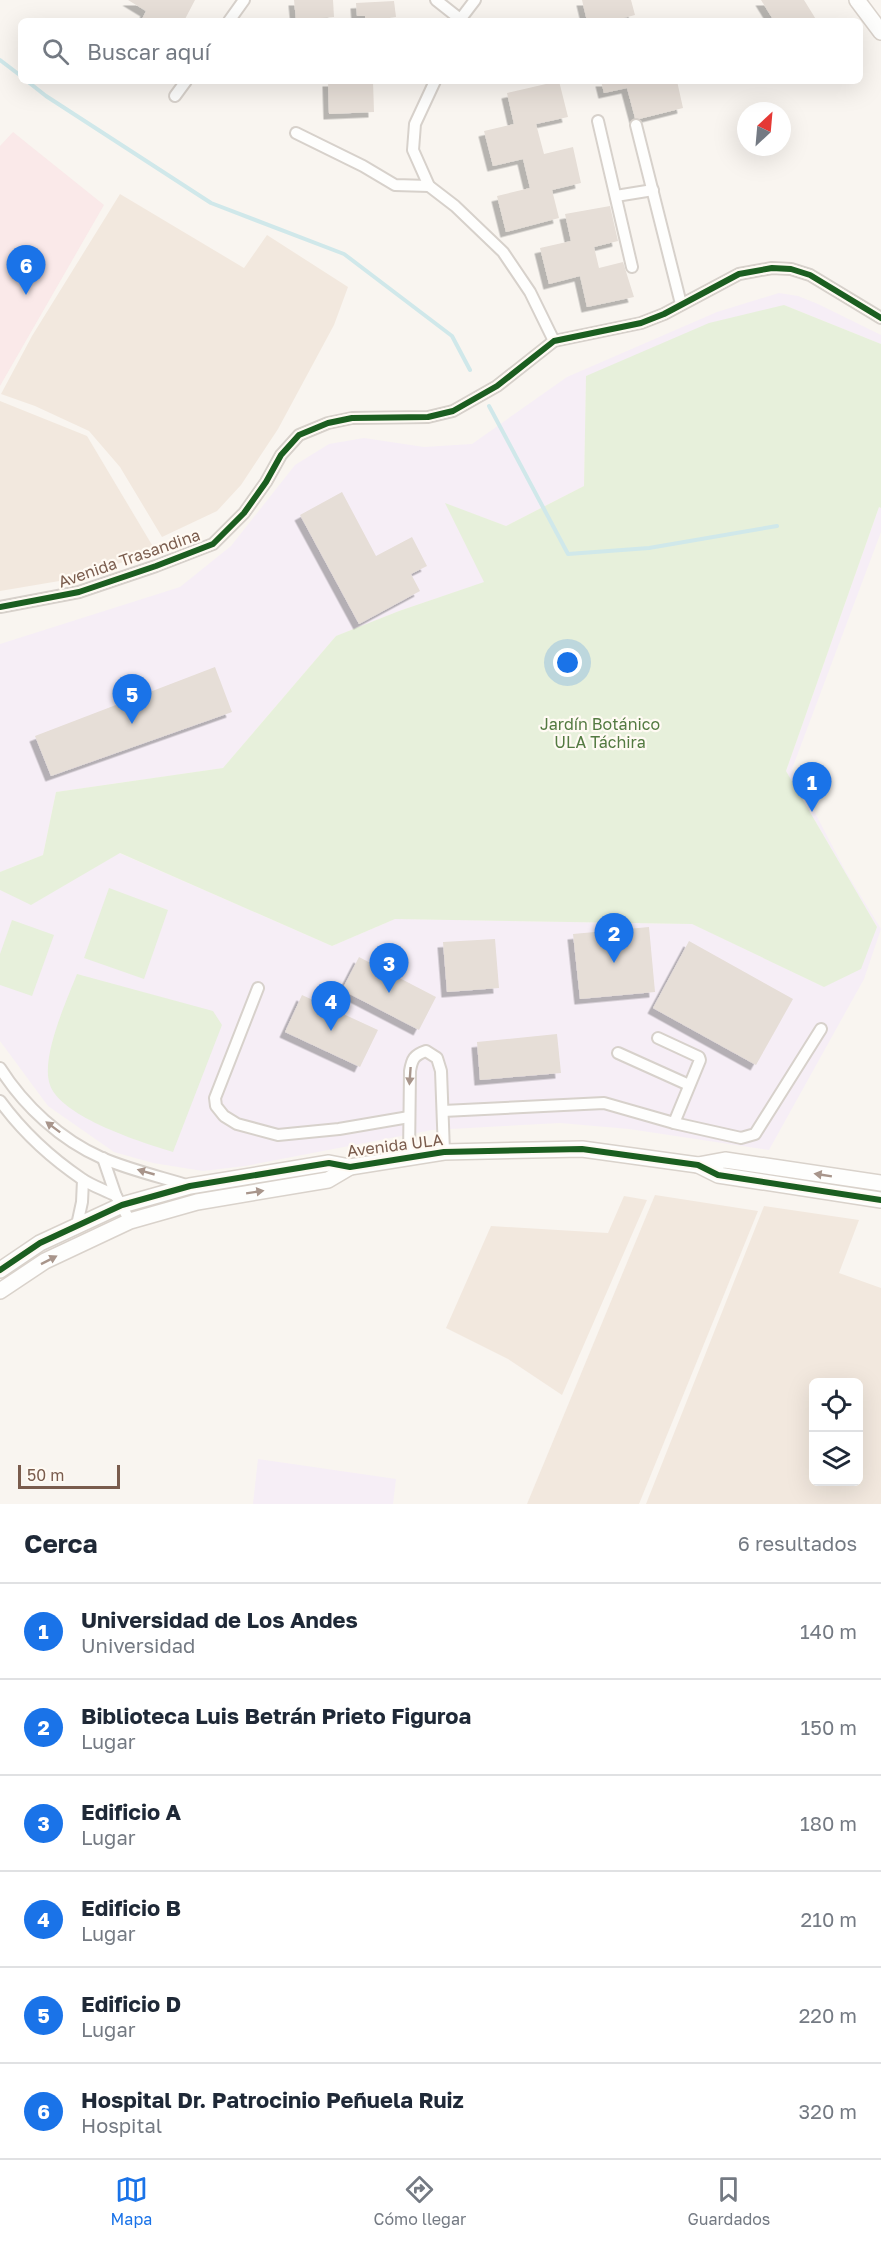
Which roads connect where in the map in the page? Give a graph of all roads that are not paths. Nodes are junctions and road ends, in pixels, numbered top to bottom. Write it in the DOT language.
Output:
graph roads {
  1 [pos="244,0"];
  2 [pos="436,0"];
  3 [pos="475,0"];
  4 [pos="857,0"];
  5 [pos="231,18"];
  6 [pos="458,18"];
  7 [pos="462,18"];
  8 [pos="881,32"];
  9 [pos="184,84"];
  10 [pos="434,84"];
  11 [pos="176,96"];
  12 [pos="598,121"];
  13 [pos="636,124"];
  14 [pos="296,133"];
  15 [pos="429,186"];
  16 [pos="653,190"];
  17 [pos="616,196"];
  18 [pos="632,267"];
  19 [pos="681,304"];
  20 [pos="881,318"];
  21 [pos="554,341"];
  22 [pos="0,608"];
  23 [pos="258,988"];
  24 [pos="821,1029"];
  25 [pos="658,1038"];
  26 [pos="618,1053"];
  27 [pos="0,1068"];
  28 [pos="689,1085"];
  29 [pos="0,1101"];
  30 [pos="443,1111"];
  31 [pos="409,1117"];
  32 [pos="674,1123"];
  33 [pos="444,1152"];
  34 [pos="409,1157"];
  35 [pos="103,1158"];
  36 [pos="698,1165"];
  37 [pos="350,1167"];
  38 [pos="83,1180"];
  39 [pos="881,1183"];
  40 [pos="190,1186"];
  41 [pos="881,1200"];
  42 [pos="119,1201"];
  43 [pos="130,1221"];
  44 [pos="77,1225"];
  45 [pos="0,1270"];
  46 [pos="0,1291"];
  1 -- 5 [label="street"];
  2 -- 6 [label="street"];
  3 -- 7 [label="street"];
  4 -- 8 [label="street"];
  9 -- 11 [label="street"];
  10 -- 15 [label="street"];
  12 -- 17 [label="street"];
  13 -- 16 [label="street"];
  14 -- 15 [label="street"];
  15 -- 21 [label="street"];
  16 -- 17 [label="street"];
  16 -- 19 [label="street"];
  17 -- 18 [label="street"];
  19 -- 20 [label="street, Avenida Trasandina"];
  19 -- 21 [label="street, Avenida Trasandina"];
  21 -- 22 [label="street, Avenida Trasandina"];
  23 -- 31 [label="street"];
  24 -- 32 [label="street"];
  25 -- 28 [label="street"];
  26 -- 28 [label="street"];
  35 -- 27 [label="street, one-way"];
  28 -- 32 [label="street"];
  29 -- 38 [label="street"];
  30 -- 31 [label="street, one-way"];
  30 -- 32 [label="street"];
  30 -- 33 [label="street"];
  31 -- 34 [label="street"];
  33 -- 34 [label="street, Avenida ULA"];
  33 -- 36 [label="street, Avenida ULA"];
  34 -- 37 [label="street, Avenida ULA"];
  40 -- 35 [label="street, one-way"];
  35 -- 42 [label="street"];
  39 -- 36 [label="street, Avenida ULA, one-way"];
  36 -- 41 [label="street, Avenida ULA"];
  37 -- 40 [label="street, Avenida ULA"];
  43 -- 37 [label="street, Avenida ULA, one-way"];
  38 -- 42 [label="street"];
  38 -- 44 [label="street"];
  40 -- 42 [label="street, Avenida ULA"];
  42 -- 43 [label="street"];
  42 -- 44 [label="street, Avenida ULA"];
  46 -- 43 [label="street, Avenida ULA, one-way"];
  44 -- 45 [label="street, Avenida ULA"];
}
